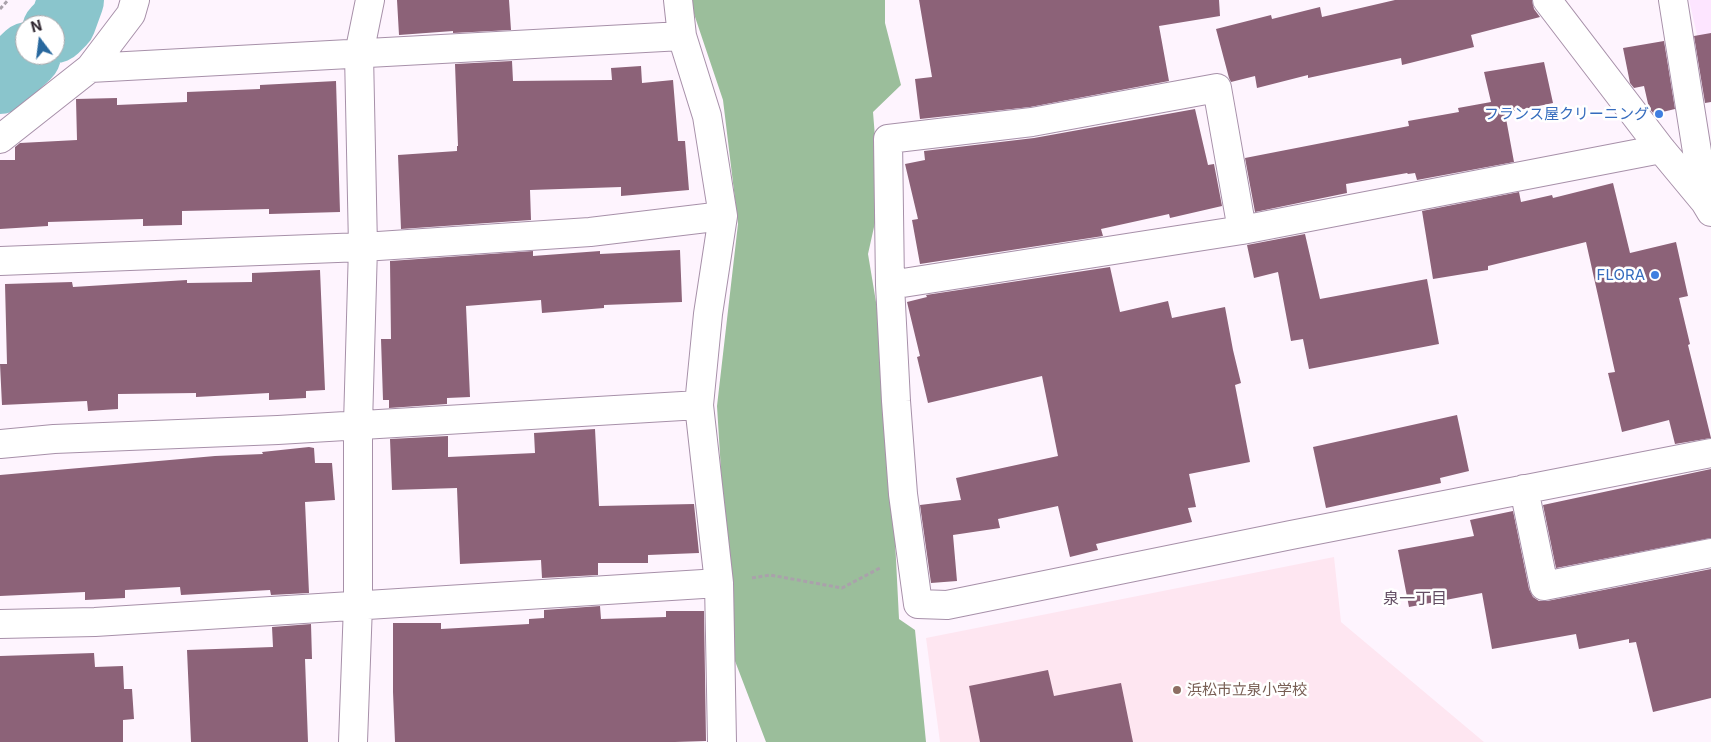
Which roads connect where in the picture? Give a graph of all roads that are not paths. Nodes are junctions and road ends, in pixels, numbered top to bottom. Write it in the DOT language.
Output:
graph roads {
  1 [pos="135,0"];
  2 [pos="370,0"];
  3 [pos="678,0"];
  4 [pos="1547,0"];
  5 [pos="1672,0"];
  6 [pos="682,36"];
  7 [pos="358,54"];
  8 [pos="90,68"];
  9 [pos="0,139"];
  10 [pos="1661,150"];
  11 [pos="1708,207"];
  12 [pos="723,216"];
  13 [pos="1242,230"];
  14 [pos="1711,230"];
  15 [pos="363,247"];
  16 [pos="0,261"];
  17 [pos="890,285"];
  18 [pos="699,405"];
  19 [pos="358,424"];
  20 [pos="0,444"];
  21 [pos="1711,453"];
  22 [pos="1524,489"];
  23 [pos="1711,553"];
  24 [pos="719,583"];
  25 [pos="358,605"];
  26 [pos="0,624"];
  27 [pos="353,742"];
  28 [pos="722,742"];
  1 -- 8 [label="street"];
  2 -- 7 [label="street"];
  3 -- 6 [label="street"];
  4 -- 10 [label="street"];
  5 -- 11 [label="street"];
  6 -- 7 [label="street"];
  6 -- 12 [label="street"];
  7 -- 8 [label="street"];
  7 -- 15 [label="street"];
  8 -- 9 [label="street"];
  10 -- 11 [label="street"];
  10 -- 13 [label="street"];
  11 -- 14 [label="street"];
  12 -- 15 [label="street"];
  12 -- 18 [label="street"];
  13 -- 17 [label="street"];
  13 -- 17 [label="street"];
  15 -- 16 [label="street"];
  15 -- 19 [label="street"];
  17 -- 22 [label="street"];
  18 -- 19 [label="street"];
  18 -- 24 [label="street"];
  19 -- 20 [label="street"];
  19 -- 25 [label="street"];
  21 -- 22 [label="street"];
  22 -- 23 [label="street"];
  24 -- 25 [label="street"];
  24 -- 28 [label="street"];
  25 -- 26 [label="street"];
  25 -- 27 [label="street"];
}
